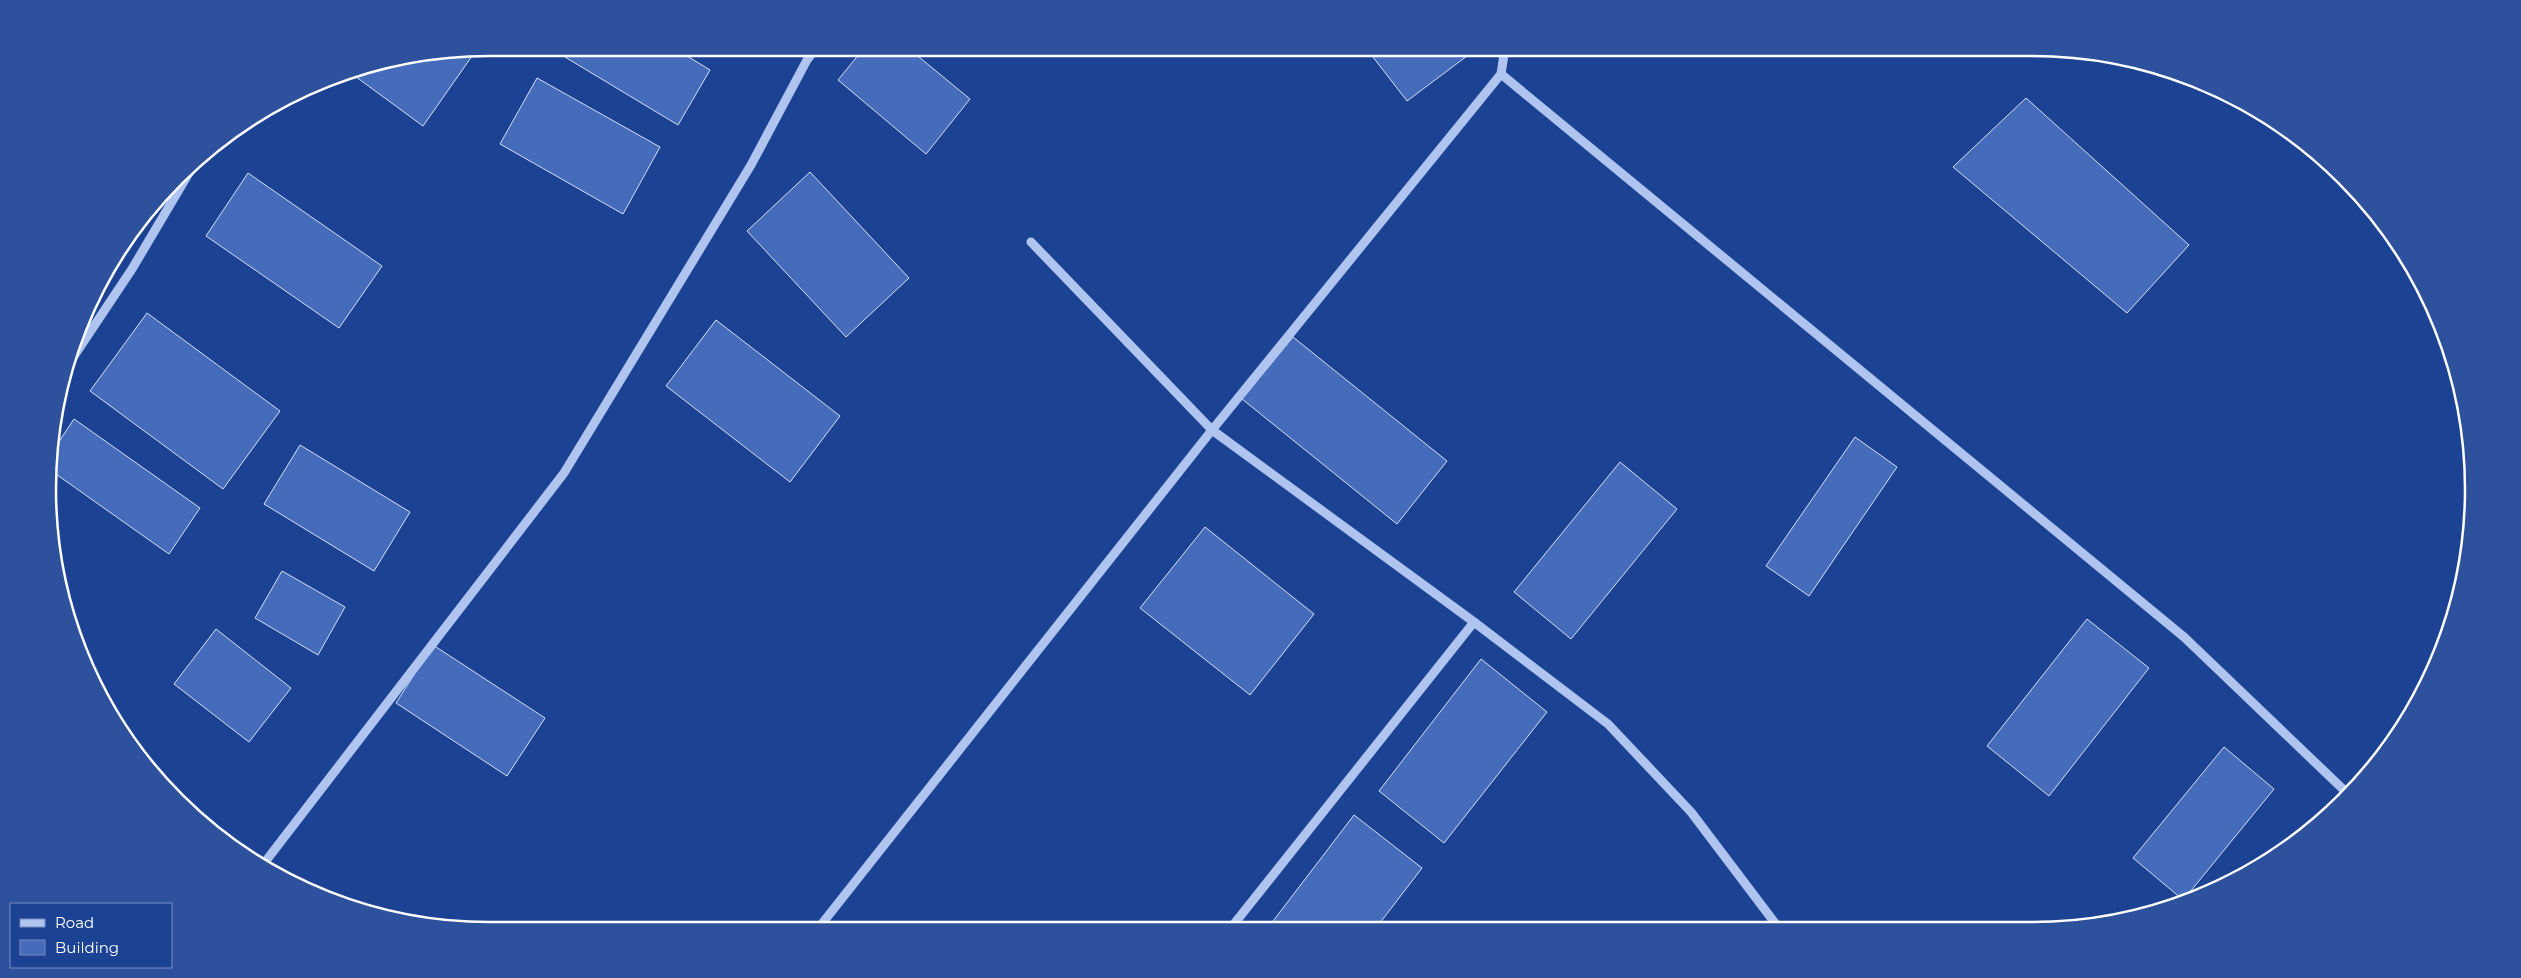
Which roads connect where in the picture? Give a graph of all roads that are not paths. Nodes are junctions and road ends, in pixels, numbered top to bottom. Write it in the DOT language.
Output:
graph roads {
  1 [pos="810,56"];
  2 [pos="1503,56"];
  3 [pos="1500,74"];
  4 [pos="183,183"];
  5 [pos="1031,242"];
  6 [pos="80,347"];
  7 [pos="1212,430"];
  8 [pos="1474,622"];
  9 [pos="2343,789"];
  10 [pos="267,860"];
  11 [pos="823,922"];
  12 [pos="1236,922"];
  13 [pos="1774,922"];
  1 -- 10 [label="street"];
  2 -- 3 [label="street"];
  3 -- 7 [label="street"];
  3 -- 9 [label="street"];
  4 -- 6 [label="street"];
  5 -- 7 [label="street"];
  7 -- 8 [label="street"];
  7 -- 11 [label="street"];
  8 -- 12 [label="street"];
  8 -- 13 [label="street"];
}
